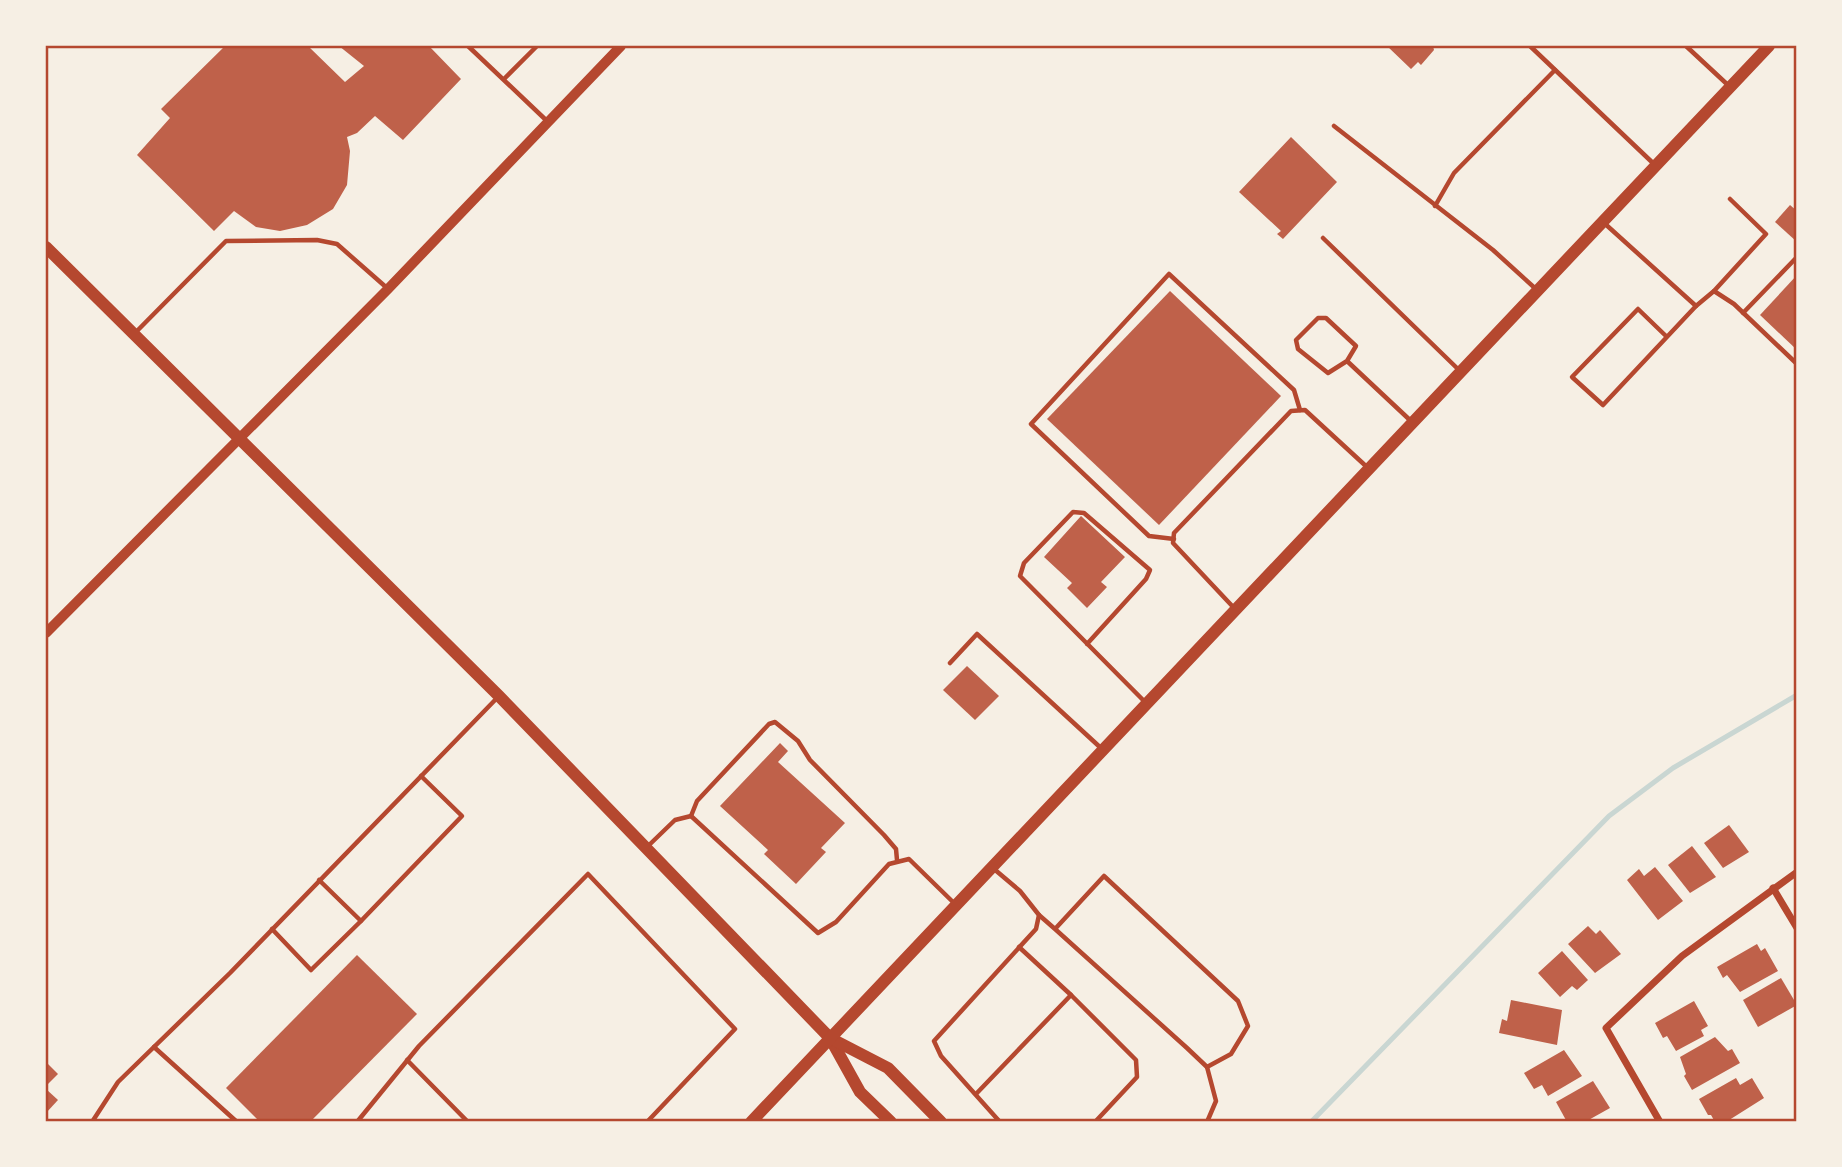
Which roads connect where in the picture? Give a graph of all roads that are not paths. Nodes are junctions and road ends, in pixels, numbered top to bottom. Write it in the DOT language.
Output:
graph roads {
  1 [pos="468,46"];
  2 [pos="537,46"];
  3 [pos="621,46"];
  4 [pos="1530,46"];
  5 [pos="1686,46"];
  6 [pos="1769,46"];
  7 [pos="1555,70"];
  8 [pos="504,79"];
  9 [pos="1730,86"];
  10 [pos="548,122"];
  11 [pos="1334,126"];
  12 [pos="1656,165"];
  13 [pos="1730,199"];
  14 [pos="1435,206"];
  15 [pos="1602,222"];
  16 [pos="1323,238"];
  17 [pos="46,247"];
  18 [pos="1797,257"];
  19 [pos="388,289"];
  20 [pos="1537,290"];
  21 [pos="1714,291"];
  22 [pos="1696,306"];
  23 [pos="1743,313"];
  24 [pos="134,334"];
  25 [pos="1667,337"];
  26 [pos="1347,361"];
  27 [pos="1797,364"];
  28 [pos="1460,372"];
  29 [pos="1300,410"];
  30 [pos="1413,422"];
  31 [pos="239,438"];
  32 [pos="1368,469"];
  33 [pos="1174,539"];
  34 [pos="1236,609"];
  35 [pos="46,633"];
  36 [pos="1087,644"];
  37 [pos="950,663"];
  38 [pos="499,696"];
  39 [pos="1147,703"];
  40 [pos="1103,750"];
  41 [pos="421,776"];
  42 [pos="691,816"];
  43 [pos="647,848"];
  44 [pos="897,860"];
  45 [pos="992,867"];
  46 [pos="1797,872"];
  47 [pos="319,880"];
  48 [pos="1773,888"];
  49 [pos="956,905"];
  50 [pos="1039,915"];
  51 [pos="361,921"];
  52 [pos="1797,928"];
  53 [pos="272,929"];
  54 [pos="1055,929"];
  55 [pos="1019,947"];
  56 [pos="1071,995"];
  57 [pos="830,1038"];
  58 [pos="155,1047"];
  59 [pos="407,1060"];
  60 [pos="1206,1067"];
  61 [pos="975,1094"];
  62 [pos="92,1122"];
  63 [pos="237,1122"];
  64 [pos="357,1122"];
  65 [pos="468,1122"];
  66 [pos="647,1122"];
  67 [pos="751,1122"];
  68 [pos="891,1122"];
  69 [pos="941,1122"];
  70 [pos="1000,1122"];
  71 [pos="1095,1122"];
  72 [pos="1207,1122"];
  73 [pos="1660,1122"];
  1 -- 8 [label="lane"];
  2 -- 8 [label="lane"];
  3 -- 10 [label="street"];
  4 -- 7 [label="lane"];
  5 -- 9 [label="lane"];
  6 -- 9 [label="main road"];
  7 -- 12 [label="lane"];
  7 -- 14 [label="lane"];
  8 -- 10 [label="lane"];
  9 -- 12 [label="main road"];
  10 -- 19 [label="street"];
  11 -- 14 [label="lane"];
  12 -- 15 [label="main road"];
  13 -- 21 [label="lane"];
  14 -- 20 [label="lane"];
  15 -- 20 [label="main road"];
  15 -- 22 [label="lane"];
  16 -- 28 [label="lane"];
  17 -- 24 [label="main road"];
  18 -- 23 [label="lane"];
  19 -- 24 [label="lane"];
  19 -- 31 [label="street"];
  20 -- 28 [label="main road"];
  21 -- 22 [label="lane"];
  21 -- 23 [label="lane"];
  22 -- 25 [label="lane"];
  23 -- 27 [label="lane"];
  24 -- 31 [label="main road"];
  25 -- 25 [label="lane"];
  26 -- 26 [label="lane"];
  26 -- 30 [label="lane"];
  28 -- 30 [label="main road"];
  29 -- 32 [label="lane"];
  29 -- 33 [label="lane"];
  29 -- 33 [label="lane"];
  30 -- 32 [label="main road"];
  31 -- 35 [label="street"];
  31 -- 38 [label="main road"];
  32 -- 34 [label="main road"];
  33 -- 34 [label="lane"];
  34 -- 39 [label="main road"];
  36 -- 36 [label="lane"];
  36 -- 39 [label="lane"];
  37 -- 40 [label="lane"];
  38 -- 41 [label="lane"];
  38 -- 43 [label="main road"];
  39 -- 40 [label="main road"];
  40 -- 45 [label="main road"];
  41 -- 47 [label="lane"];
  41 -- 51 [label="lane"];
  42 -- 43 [label="lane"];
  42 -- 44 [label="lane"];
  42 -- 44 [label="lane"];
  43 -- 57 [label="main road"];
  44 -- 49 [label="lane"];
  45 -- 49 [label="main road"];
  45 -- 50 [label="lane"];
  46 -- 48 [label="street"];
  47 -- 51 [label="lane"];
  47 -- 53 [label="lane"];
  48 -- 52 [label="street"];
  48 -- 73 [label="street"];
  49 -- 57 [label="main road"];
  50 -- 54 [label="lane"];
  50 -- 55 [label="lane"];
  51 -- 53 [label="lane"];
  53 -- 58 [label="lane"];
  54 -- 60 [label="lane"];
  54 -- 60 [label="lane"];
  55 -- 56 [label="lane"];
  55 -- 61 [label="lane"];
  56 -- 61 [label="lane"];
  56 -- 71 [label="lane"];
  57 -- 67 [label="main road"];
  57 -- 68 [label="main road"];
  57 -- 69 [label="main road"];
  58 -- 62 [label="lane"];
  58 -- 63 [label="lane"];
  59 -- 64 [label="lane"];
  59 -- 65 [label="lane"];
  59 -- 66 [label="lane"];
  60 -- 72 [label="lane"];
  61 -- 70 [label="lane"];
}
